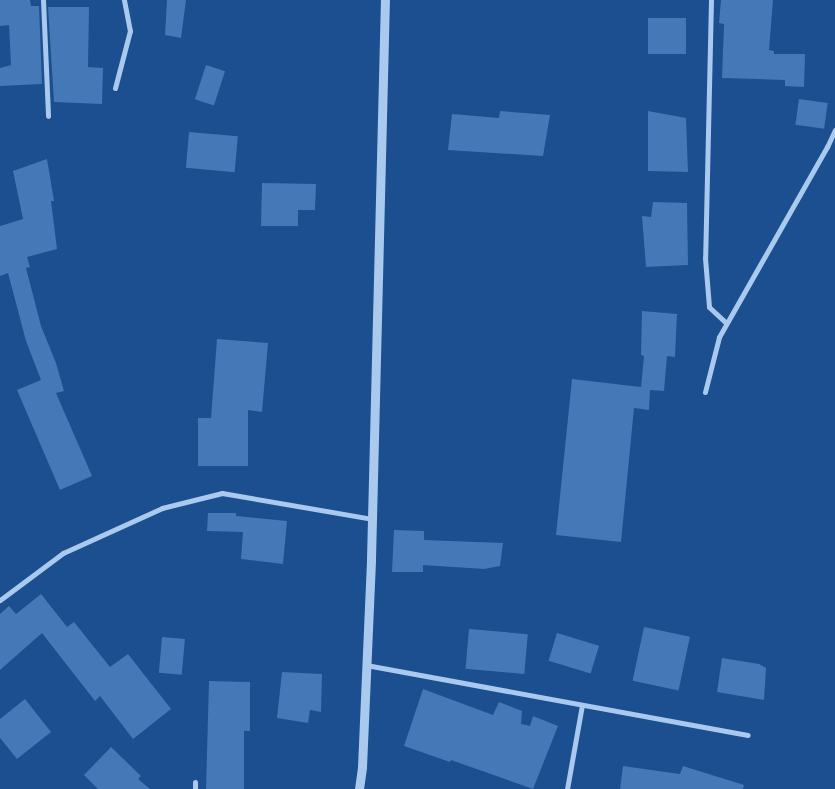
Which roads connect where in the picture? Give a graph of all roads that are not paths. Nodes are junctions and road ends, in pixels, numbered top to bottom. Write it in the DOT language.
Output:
graph roads {
  1 [pos="43,0"];
  2 [pos="124,0"];
  3 [pos="385,0"];
  4 [pos="711,0"];
  5 [pos="115,88"];
  6 [pos="48,116"];
  7 [pos="835,130"];
  8 [pos="726,324"];
  9 [pos="705,392"];
  10 [pos="372,519"];
  11 [pos="0,600"];
  12 [pos="366,665"];
  13 [pos="582,705"];
  14 [pos="748,735"];
  15 [pos="195,782"];
  16 [pos="195,789"];
  17 [pos="359,789"];
  18 [pos="567,789"];
  1 -- 6 [label="street"];
  2 -- 5 [label="street"];
  3 -- 10 [label="street"];
  4 -- 8 [label="street"];
  7 -- 8 [label="street"];
  8 -- 9 [label="street"];
  10 -- 11 [label="street"];
  10 -- 12 [label="street"];
  12 -- 13 [label="street"];
  12 -- 17 [label="street"];
  13 -- 14 [label="street"];
  13 -- 18 [label="street"];
  15 -- 16 [label="street"];
}
